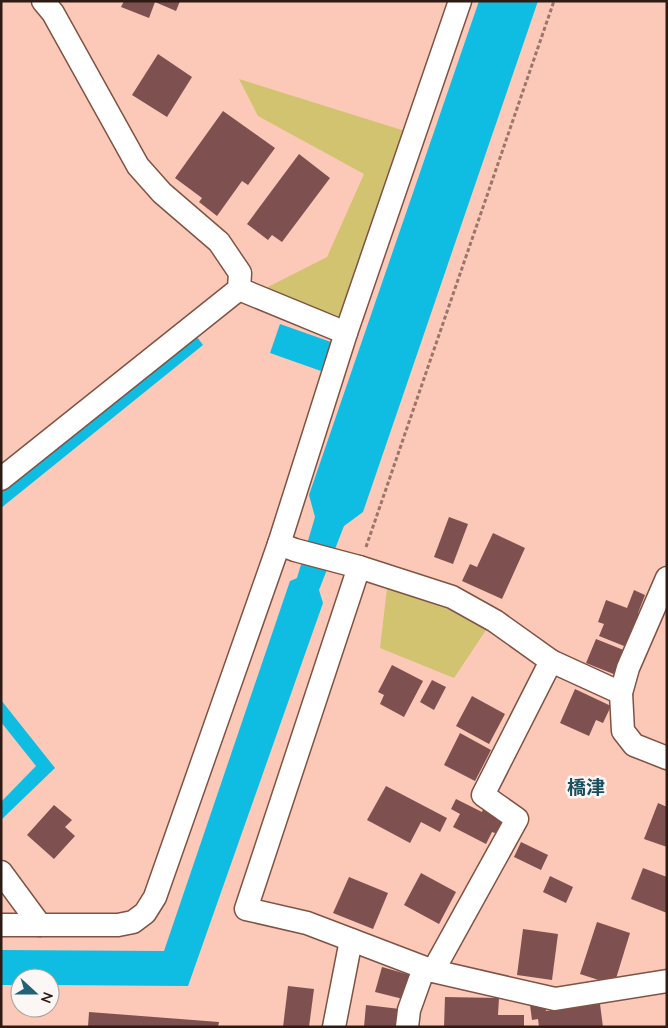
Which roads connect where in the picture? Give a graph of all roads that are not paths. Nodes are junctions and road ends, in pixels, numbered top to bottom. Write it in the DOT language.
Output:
graph roads {
  1 [pos="43,1"];
  2 [pos="460,1"];
  3 [pos="239,289"];
  4 [pos="346,333"];
  5 [pos="1,479"];
  6 [pos="287,547"];
  7 [pos="354,566"];
  8 [pos="667,578"];
  9 [pos="551,661"];
  10 [pos="621,693"];
  11 [pos="667,758"];
  12 [pos="1,872"];
  13 [pos="1,925"];
  14 [pos="40,925"];
  15 [pos="351,940"];
  16 [pos="428,969"];
  17 [pos="667,981"];
  18 [pos="334,1027"];
  19 [pos="408,1027"];
  1 -- 3 [label="street"];
  2 -- 4 [label="street"];
  3 -- 4 [label="street"];
  3 -- 5 [label="street"];
  4 -- 6 [label="street"];
  6 -- 7 [label="street"];
  6 -- 14 [label="street"];
  7 -- 9 [label="street"];
  7 -- 15 [label="street"];
  8 -- 10 [label="street"];
  9 -- 10 [label="street"];
  9 -- 16 [label="street"];
  10 -- 11 [label="street"];
  12 -- 14 [label="street"];
  13 -- 14 [label="street"];
  15 -- 16 [label="street"];
  15 -- 18 [label="street"];
  16 -- 17 [label="street"];
  16 -- 19 [label="street"];
}
